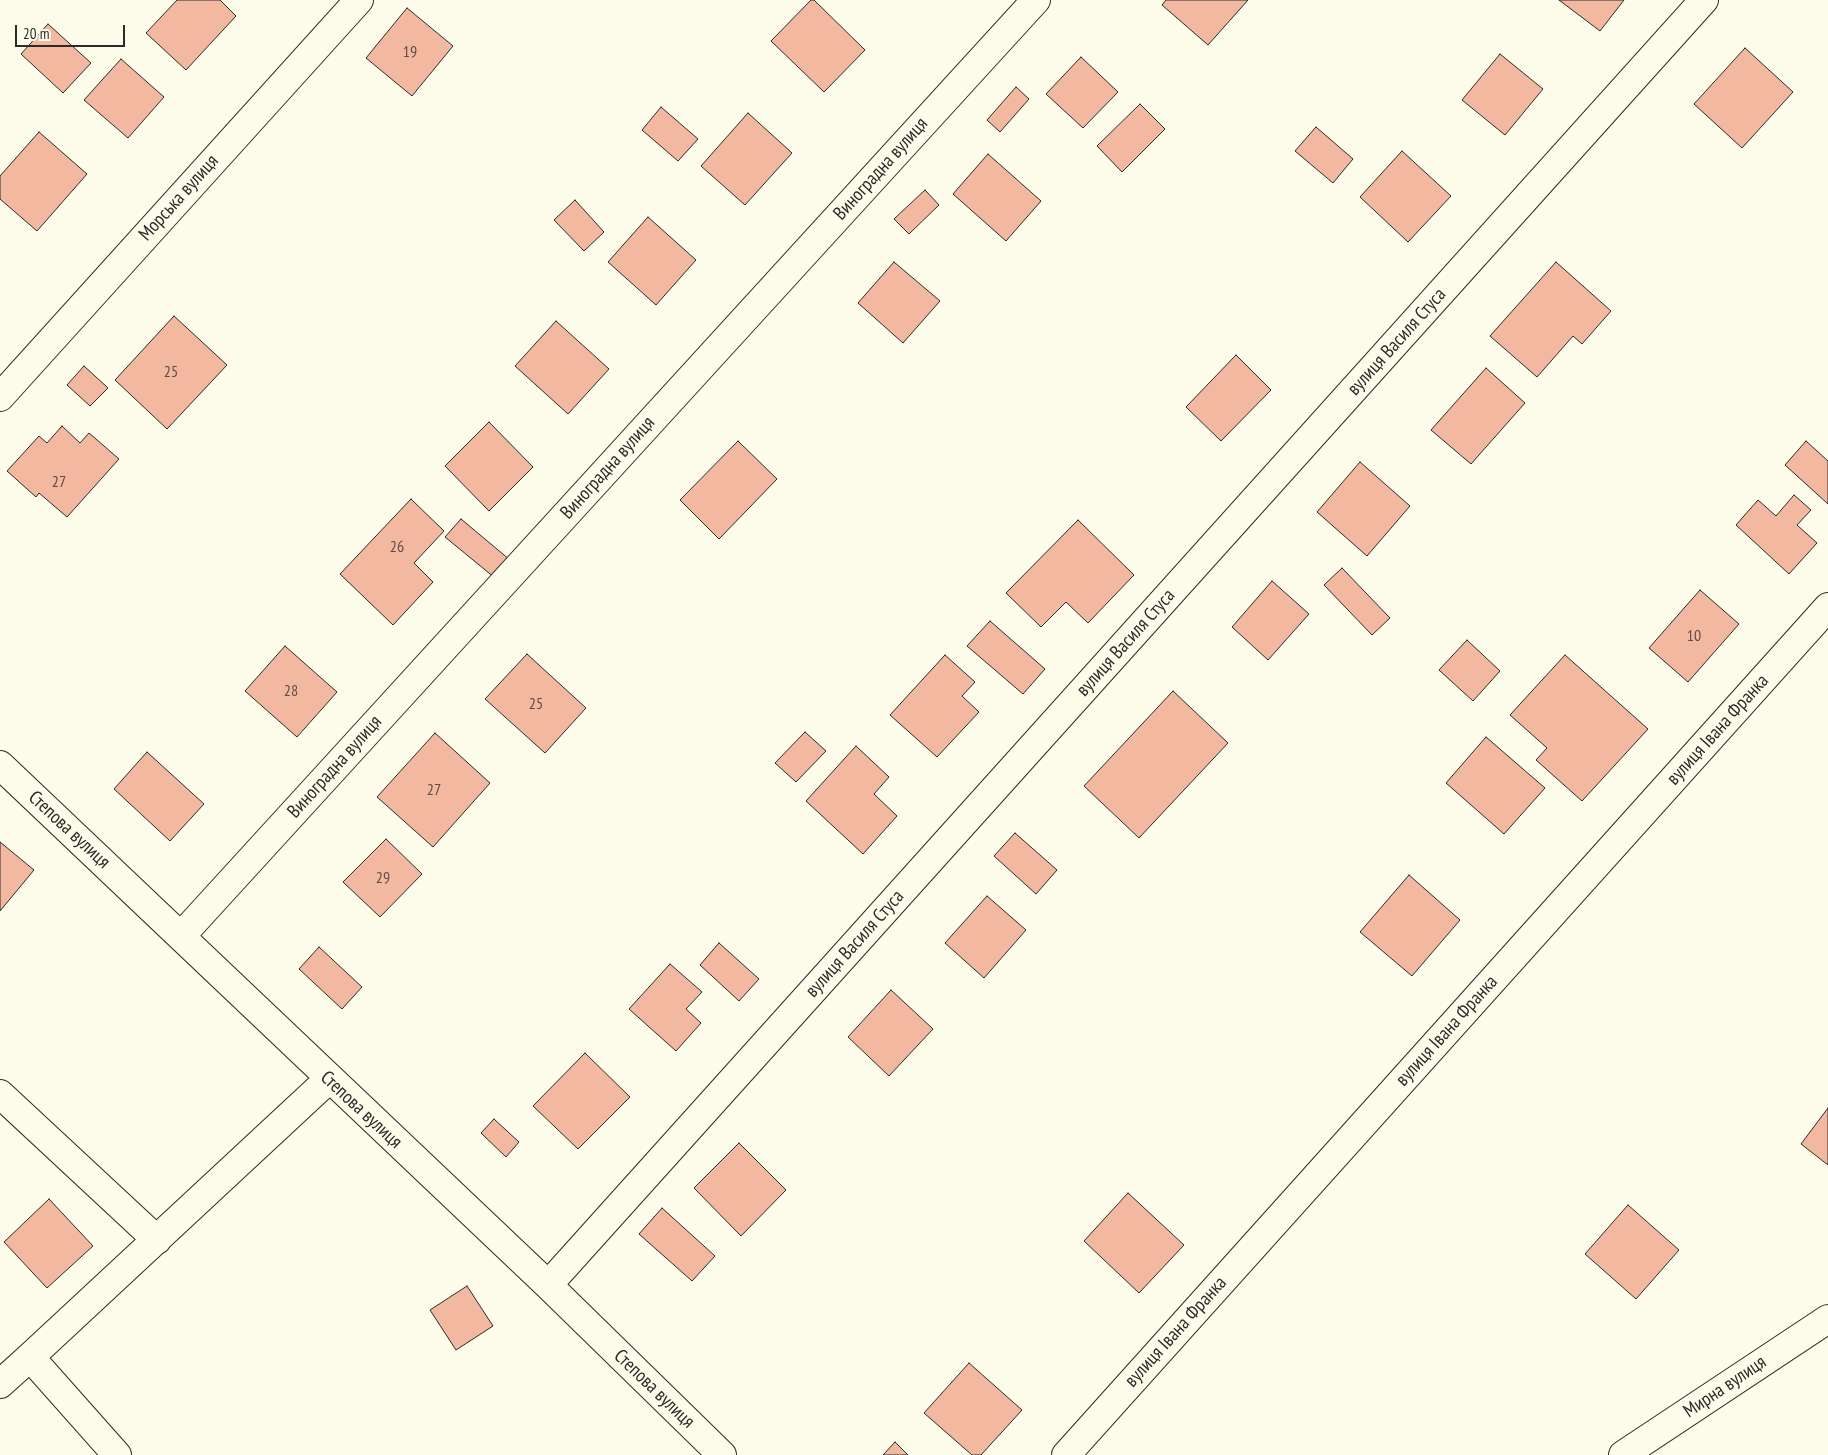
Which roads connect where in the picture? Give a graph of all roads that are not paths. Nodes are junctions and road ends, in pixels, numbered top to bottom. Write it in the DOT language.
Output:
graph roads {
  1 [pos="358,0"];
  2 [pos="1036,0"];
  3 [pos="1704,0"];
  4 [pos="0,397"];
  5 [pos="1828,607"];
  6 [pos="0,765"];
  7 [pos="181,936"];
  8 [pos="329,1079"];
  9 [pos="2,1098"];
  10 [pos="157,1240"];
  11 [pos="548,1286"];
  12 [pos="1828,1319"];
  13 [pos="30,1357"];
  14 [pos="0,1384"];
  15 [pos="117,1455"];
  16 [pos="722,1455"];
  17 [pos="1066,1455"];
  18 [pos="1623,1455"];
  1 -- 4 [label="street, Морська вулиця"];
  2 -- 7 [label="street, Виноградна вулиця"];
  3 -- 11 [label="street, вулиця Василя Стуса"];
  5 -- 17 [label="street, вулиця Івана Франка"];
  6 -- 7 [label="street, Степова вулиця"];
  7 -- 8 [label="street, Степова вулиця"];
  8 -- 10 [label="street"];
  8 -- 11 [label="street, Степова вулиця"];
  9 -- 10 [label="street"];
  10 -- 13 [label="street"];
  11 -- 16 [label="street, Степова вулиця"];
  12 -- 18 [label="street, Мирна вулиця"];
  13 -- 14 [label="street"];
  13 -- 15 [label="street"];
}
